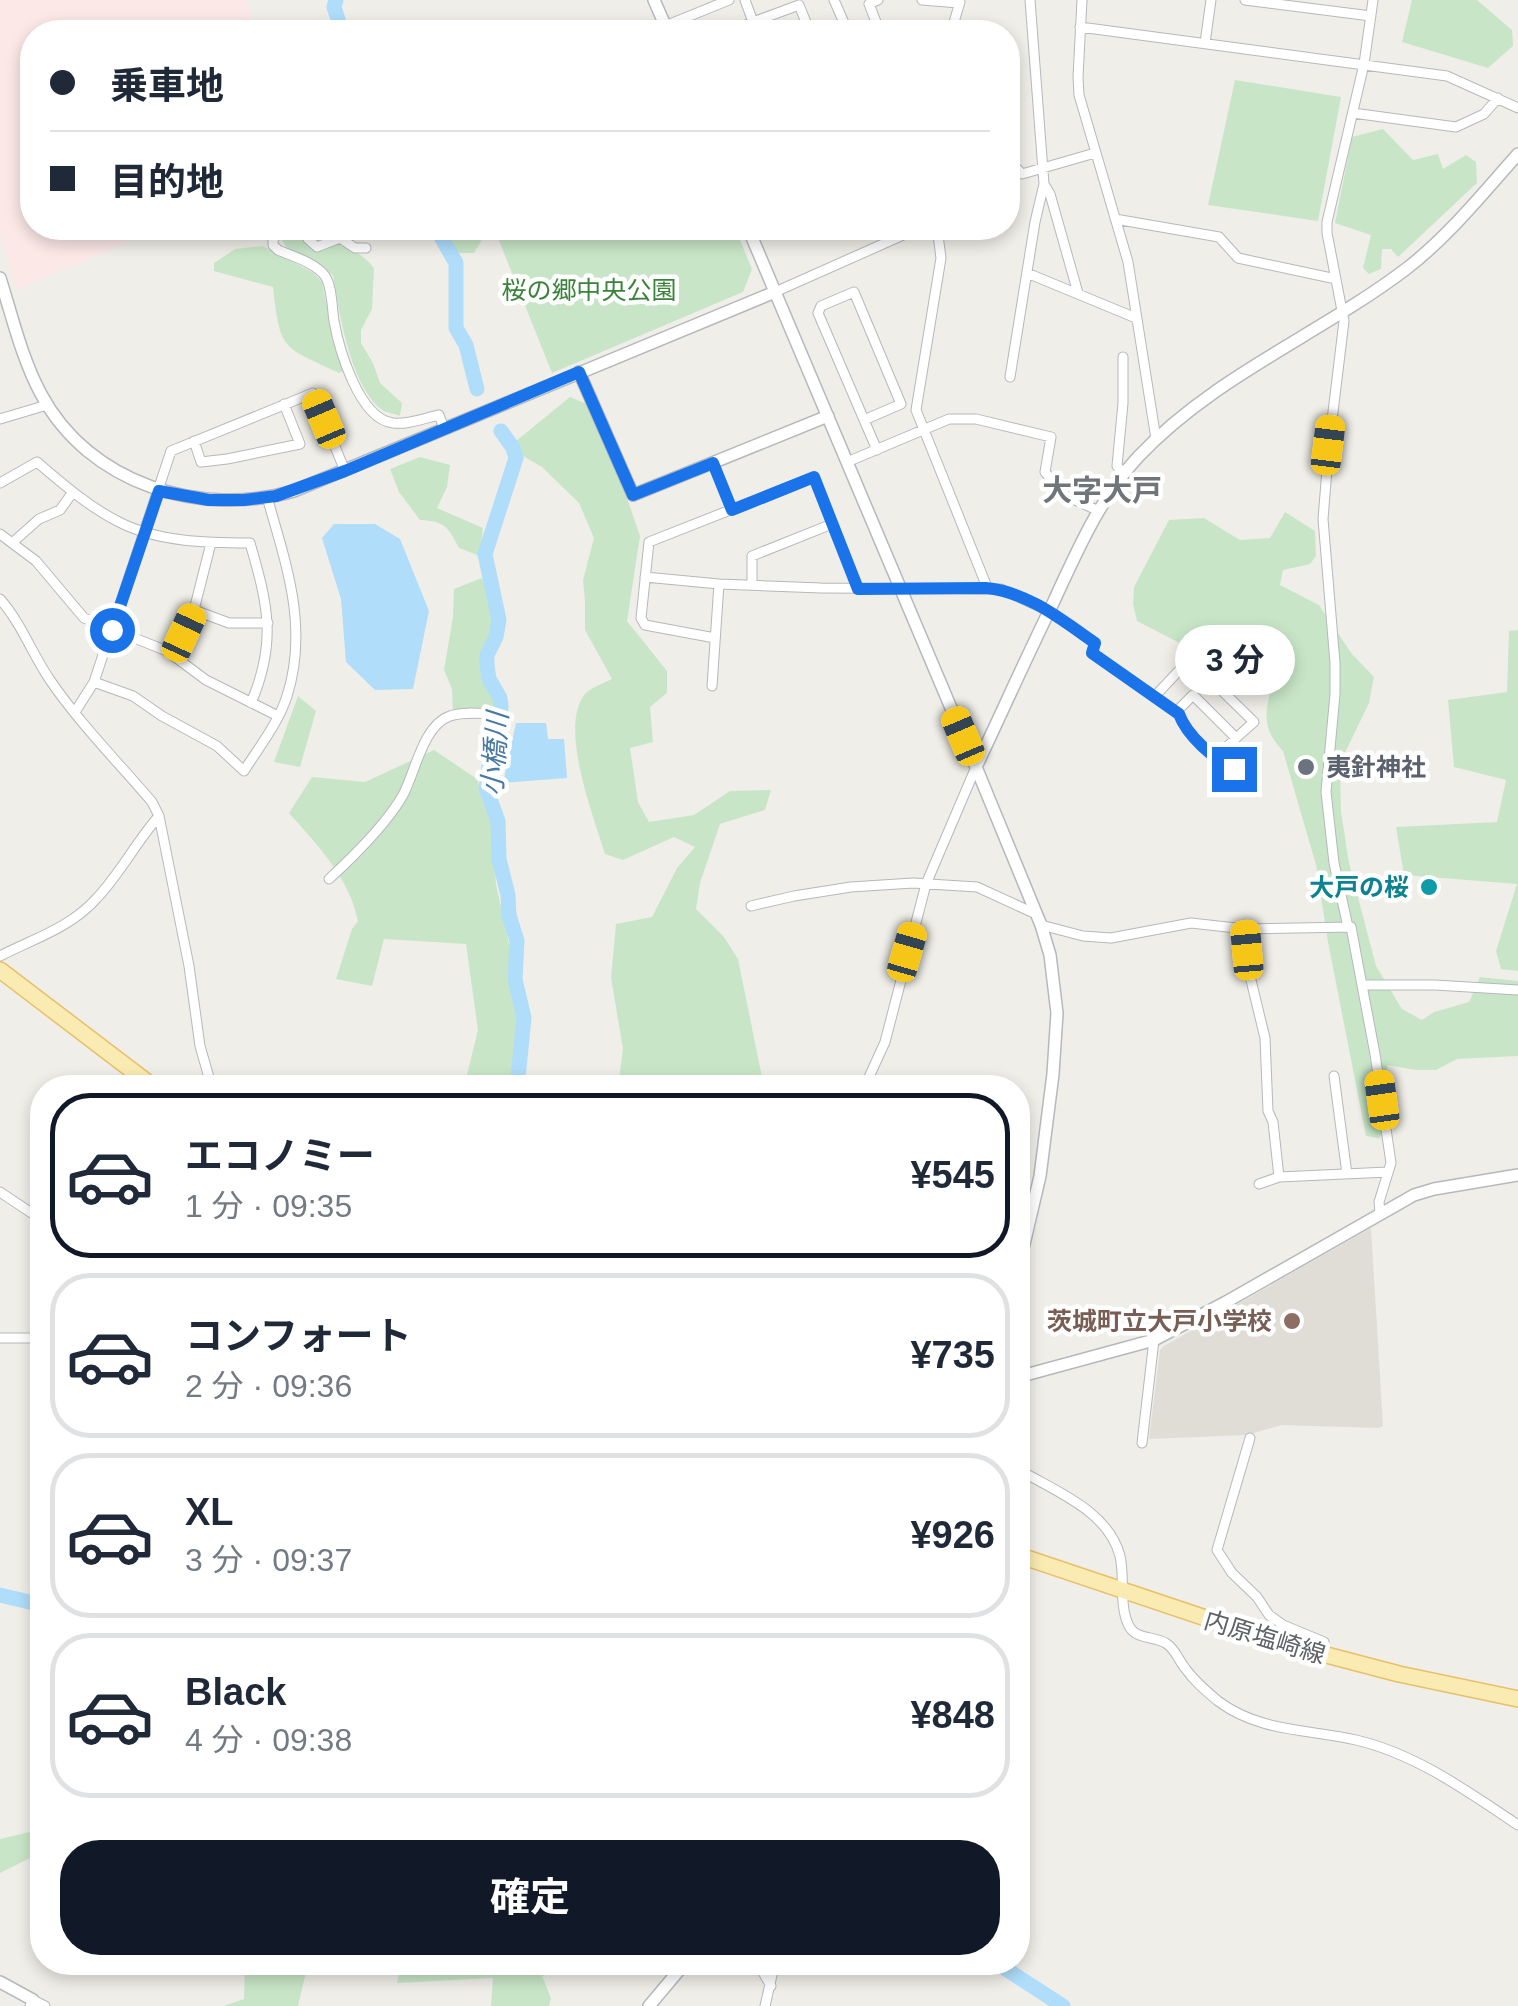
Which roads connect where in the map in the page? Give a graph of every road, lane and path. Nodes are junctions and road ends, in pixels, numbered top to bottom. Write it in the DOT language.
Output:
graph roads {
  1 [pos="729,0"];
  2 [pos="878,0"];
  3 [pos="922,0"];
  4 [pos="1030,0"];
  5 [pos="1082,0"];
  6 [pos="1212,0"];
  7 [pos="1246,0"];
  8 [pos="1373,0"];
  9 [pos="960,2"];
  10 [pos="1371,16"];
  11 [pos="686,20"];
  12 [pos="759,20"];
  13 [pos="805,20"];
  14 [pos="875,20"];
  15 [pos="1080,27"];
  16 [pos="1206,43"];
  17 [pos="1364,64"];
  18 [pos="1498,98"];
  19 [pos="1518,108"];
  20 [pos="1353,113"];
  21 [pos="1095,153"];
  22 [pos="1518,154"];
  23 [pos="1044,168"];
  24 [pos="1020,172"];
  25 [pos="1044,184"];
  26 [pos="1115,219"];
  27 [pos="273,240"];
  28 [pos="309,240"];
  29 [pos="335,240"];
  30 [pos="343,240"];
  31 [pos="753,240"];
  32 [pos="892,240"];
  33 [pos="939,240"];
  34 [pos="366,248"];
  35 [pos="1027,273"];
  36 [pos="0,278"];
  37 [pos="1336,279"];
  38 [pos="775,292"];
  39 [pos="1078,293"];
  40 [pos="1343,311"];
  41 [pos="1136,318"];
  42 [pos="1123,357"];
  43 [pos="579,372"];
  44 [pos="1010,377"];
  45 [pos="284,404"];
  46 [pos="47,405"];
  47 [pos="828,416"];
  48 [pos="0,419"];
  49 [pos="864,420"];
  50 [pos="444,428"];
  51 [pos="924,430"];
  52 [pos="1156,439"];
  53 [pos="194,442"];
  54 [pos="877,450"];
  55 [pos="847,462"];
  56 [pos="713,463"];
  57 [pos="345,471"];
  58 [pos="1124,474"];
  59 [pos="0,483"];
  60 [pos="159,491"];
  61 [pos="72,492"];
  62 [pos="267,498"];
  63 [pos="732,510"];
  64 [pos="1099,511"];
  65 [pos="832,524"];
  66 [pos="145,531"];
  67 [pos="0,534"];
  68 [pos="12,543"];
  69 [pos="211,544"];
  70 [pos="644,576"];
  71 [pos="719,584"];
  72 [pos="752,585"];
  73 [pos="986,588"];
  74 [pos="858,589"];
  75 [pos="902,589"];
  76 [pos="0,599"];
  77 [pos="194,610"];
  78 [pos="1049,610"];
  79 [pos="268,624"];
  80 [pos="112,630"];
  81 [pos="715,638"];
  82 [pos="173,655"];
  83 [pos="94,682"];
  84 [pos="712,686"];
  85 [pos="1154,697"];
  86 [pos="251,703"];
  87 [pos="75,712"];
  88 [pos="1176,712"];
  89 [pos="498,714"];
  90 [pos="278,716"];
  91 [pos="1236,738"];
  92 [pos="1216,758"];
  93 [pos="976,768"];
  94 [pos="1240,769"];
  95 [pos="159,816"];
  96 [pos="329,879"];
  97 [pos="926,884"];
  98 [pos="750,906"];
  99 [pos="1038,919"];
  100 [pos="1348,927"];
  101 [pos="1245,929"];
  102 [pos="0,956"];
  103 [pos="0,970"];
  104 [pos="1362,985"];
  105 [pos="1518,990"];
  106 [pos="137,1075"];
  107 [pos="208,1075"];
  108 [pos="870,1075"];
  109 [pos="1334,1076"];
  110 [pos="1388,1172"];
  111 [pos="1347,1174"];
  112 [pos="1518,1176"];
  113 [pos="1279,1177"];
  114 [pos="1259,1184"];
  115 [pos="0,1192"];
  116 [pos="30,1212"];
  117 [pos="1380,1214"];
  118 [pos="1030,1219"];
  119 [pos="0,1338"];
  120 [pos="30,1338"];
  121 [pos="1154,1340"];
  122 [pos="1030,1375"];
  123 [pos="1250,1438"];
  124 [pos="1142,1444"];
  125 [pos="1030,1476"];
  126 [pos="1030,1559"];
  127 [pos="1123,1591"];
  128 [pos="1322,1655"];
  129 [pos="1518,1699"];
  130 [pos="1518,1825"];
  131 [pos="675,1975"];
  132 [pos="765,1975"];
  133 [pos="773,1975"];
  134 [pos="0,1982"];
  135 [pos="771,1986"];
  136 [pos="36,2004"];
  137 [pos="649,2006"];
  138 [pos="765,2006"];
  1 -- 11 [label="street"];
  2 -- 14 [label="street"];
  3 -- 9 [label="street"];
  4 -- 23 [label="street"];
  5 -- 15 [label="street"];
  6 -- 16 [label="street"];
  7 -- 10 [label="street"];
  8 -- 10 [label="street"];
  10 -- 17 [label="street"];
  12 -- 13 [label="street"];
  15 -- 16 [label="street"];
  15 -- 21 [label="street"];
  16 -- 17 [label="street"];
  17 -- 18 [label="street"];
  17 -- 20 [label="street"];
  18 -- 19 [label="street"];
  18 -- 20 [label="street"];
  20 -- 37 [label="street"];
  21 -- 23 [label="street"];
  21 -- 26 [label="street"];
  22 -- 40 [label="street"];
  23 -- 24 [label="street"];
  23 -- 25 [label="street"];
  25 -- 35 [label="street"];
  25 -- 39 [label="street"];
  26 -- 37 [label="street"];
  26 -- 41 [label="street"];
  27 -- 50 [label="street"];
  28 -- 29 [label="street"];
  30 -- 34 [label="street"];
  31 -- 38 [label="street"];
  32 -- 38 [label="street"];
  33 -- 51 [label="street"];
  35 -- 39 [label="street"];
  35 -- 44 [label="street"];
  36 -- 46 [label="street"];
  37 -- 40 [label="street"];
  38 -- 43 [label="street"];
  38 -- 47 [label="street"];
  39 -- 41 [label="street"];
  40 -- 52 [label="street"];
  40 -- 100 [label="street"];
  41 -- 52 [label="street"];
  42 -- 58 [label="street"];
  43 -- 50 [label="street"];
  43 -- 56 [label="street"];
  45 -- 53 [label="street"];
  45 -- 53 [label="street"];
  45 -- 57 [label="street"];
  46 -- 48 [label="street"];
  46 -- 60 [label="street"];
  47 -- 55 [label="street"];
  47 -- 56 [label="street"];
  49 -- 49 [label="street"];
  49 -- 54 [label="street"];
  50 -- 57 [label="street"];
  51 -- 54 [label="street"];
  51 -- 64 [label="street"];
  51 -- 73 [label="street"];
  52 -- 58 [label="street"];
  53 -- 60 [label="street"];
  54 -- 55 [label="street"];
  55 -- 75 [label="street"];
  56 -- 63 [label="street"];
  57 -- 62 [label="street"];
  58 -- 64 [label="street"];
  59 -- 61 [label="street"];
  60 -- 62 [label="street"];
  60 -- 66 [label="street"];
  61 -- 66 [label="street"];
  61 -- 68 [label="street"];
  62 -- 90 [label="street"];
  63 -- 65 [label="street"];
  63 -- 70 [label="street"];
  64 -- 78 [label="street"];
  65 -- 72 [label="street"];
  65 -- 74 [label="street"];
  66 -- 69 [label="street"];
  66 -- 80 [label="street"];
  67 -- 68 [label="street"];
  68 -- 80 [label="street"];
  69 -- 77 [label="street"];
  69 -- 79 [label="street"];
  70 -- 71 [label="street"];
  70 -- 81 [label="street"];
  71 -- 72 [label="street"];
  71 -- 81 [label="street"];
  72 -- 74 [label="street"];
  73 -- 75 [label="street"];
  73 -- 78 [label="street"];
  74 -- 75 [label="street"];
  75 -- 93 [label="street"];
  76 -- 87 [label="street"];
  77 -- 79 [label="street"];
  77 -- 82 [label="street"];
  78 -- 85 [label="street"];
  78 -- 93 [label="street"];
  79 -- 86 [label="street"];
  80 -- 82 [label="street"];
  80 -- 83 [label="street"];
  81 -- 84 [label="street"];
  82 -- 86 [label="street"];
  83 -- 87 [label="street"];
  83 -- 90 [label="street"];
  85 -- 88 [label="street"];
  85 -- 91 [label="street"];
  86 -- 90 [label="street"];
  87 -- 95 [label="street"];
  88 -- 91 [label="street"];
  88 -- 92 [label="street"];
  89 -- 96 [label="street"];
  91 -- 92 [label="street"];
  92 -- 94 [label="street"];
  93 -- 97 [label="street"];
  93 -- 99 [label="street"];
  95 -- 102 [label="street"];
  95 -- 107 [label="street"];
  97 -- 98 [label="street"];
  97 -- 99 [label="street"];
  97 -- 108 [label="street"];
  99 -- 101 [label="street"];
  99 -- 118 [label="street"];
  100 -- 101 [label="street"];
  100 -- 104 [label="street"];
  101 -- 113 [label="street"];
  103 -- 106 [label="main road"];
  104 -- 105 [label="street"];
  104 -- 110 [label="street"];
  109 -- 111 [label="street"];
  110 -- 111 [label="street"];
  110 -- 117 [label="street"];
  111 -- 113 [label="street"];
  112 -- 117 [label="street"];
  113 -- 114 [label="street"];
  115 -- 116 [label="street"];
  117 -- 121 [label="street"];
  119 -- 120 [label="street"];
  121 -- 122 [label="street"];
  121 -- 124 [label="street"];
  123 -- 128 [label="street"];
  125 -- 127 [label="street"];
  126 -- 127 [label="main road, 内原塩崎線"];
  127 -- 128 [label="main road, 内原塩崎線"];
  127 -- 130 [label="street"];
  128 -- 129 [label="main road, 内原塩崎線"];
  131 -- 137 [label="street"];
  132 -- 135 [label="street"];
  133 -- 135 [label="street"];
  134 -- 136 [label="street"];
  135 -- 138 [label="street"];
}
